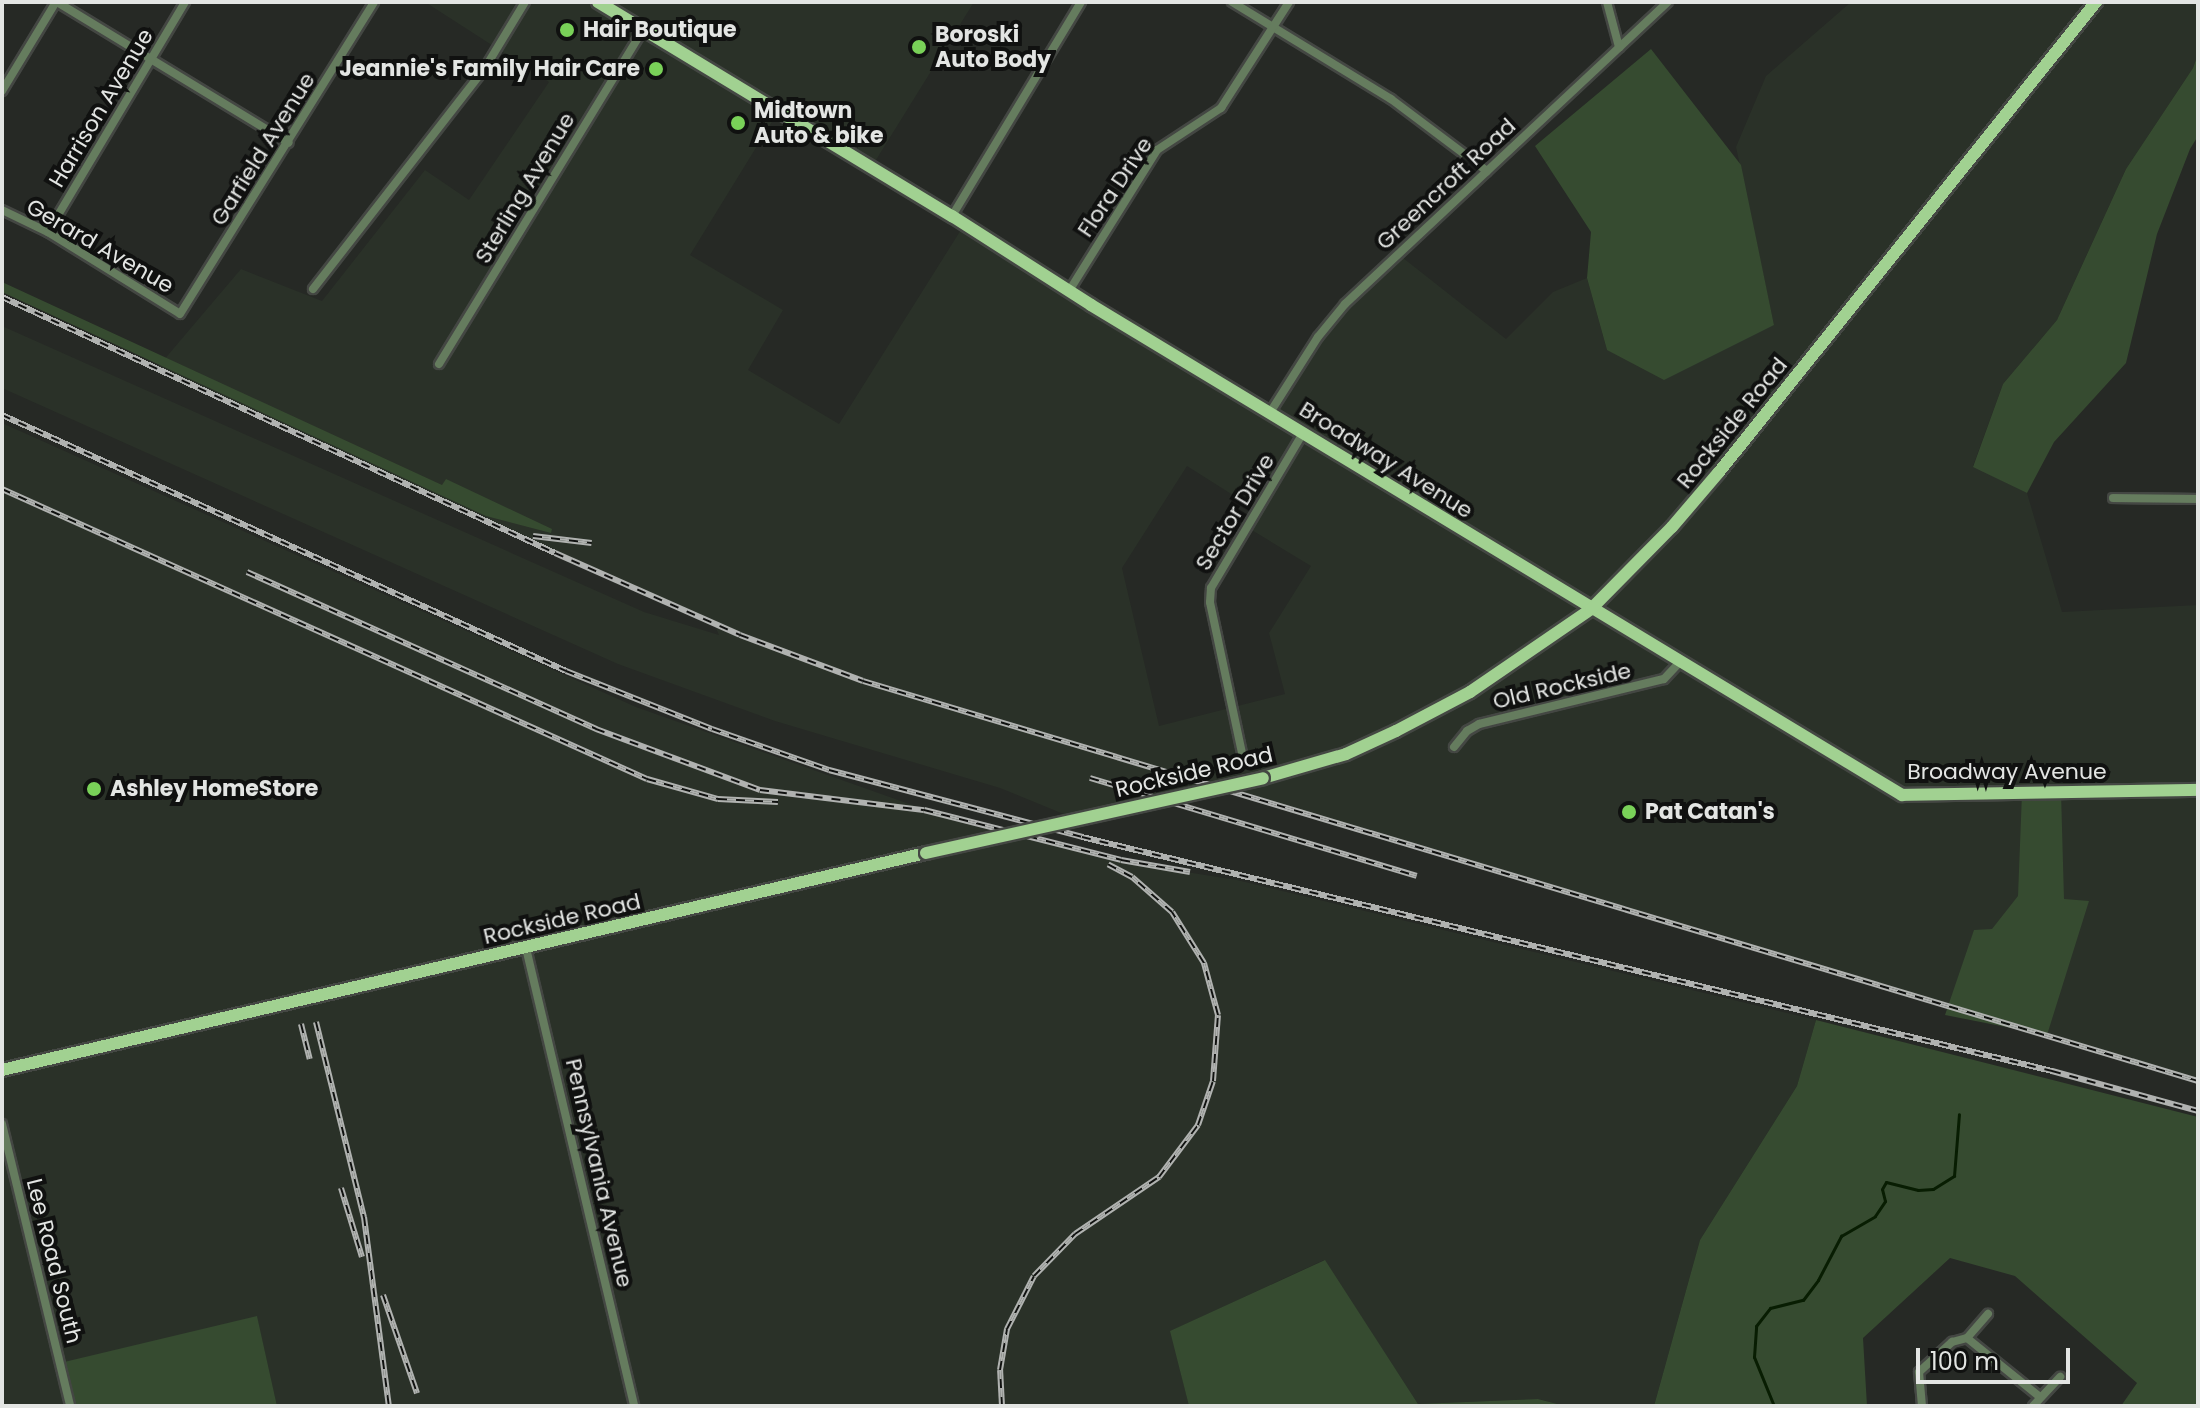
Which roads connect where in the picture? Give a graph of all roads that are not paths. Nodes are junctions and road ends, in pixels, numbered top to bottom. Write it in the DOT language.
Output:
graph roads {
  1 [pos="56,2"];
  2 [pos="185,2"];
  3 [pos="374,2"];
  4 [pos="525,2"];
  5 [pos="598,2"];
  6 [pos="1081,2"];
  7 [pos="1232,2"];
  8 [pos="1289,2"];
  9 [pos="1607,2"];
  10 [pos="1668,2"];
  11 [pos="2096,2"];
  12 [pos="1274,27"];
  13 [pos="643,30"];
  14 [pos="1619,47"];
  15 [pos="150,60"];
  16 [pos="2,91"];
  17 [pos="289,143"];
  18 [pos="1487,171"];
  19 [pos="2,210"];
  20 [pos="952,216"];
  21 [pos="48,232"];
  22 [pos="313,289"];
  23 [pos="1069,291"];
  24 [pos="180,314"];
  25 [pos="439,364"];
  26 [pos="1271,411"];
  27 [pos="1303,433"];
  28 [pos="2113,498"];
  29 [pos="2198,499"];
  30 [pos="1591,609"];
  31 [pos="1680,662"];
  32 [pos="1454,747"];
  33 [pos="1242,753"];
  34 [pos="2198,790"];
  35 [pos="526,948"];
  36 [pos="2,1070"];
  37 [pos="2,1124"];
  38 [pos="1988,1314"];
  39 [pos="1967,1338"];
  40 [pos="2060,1377"];
  41 [pos="2040,1397"];
  42 [pos="70,1406"];
  43 [pos="634,1406"];
  44 [pos="1922,1406"];
  45 [pos="2033,1406"];
  1 -- 15 [label="street"];
  1 -- 16 [label="street"];
  2 -- 15 [label="street, Harrison Avenue"];
  3 -- 17 [label="street, Garfield Avenue"];
  4 -- 22 [label="street"];
  5 -- 13 [label="main road, Broadway Avenue"];
  6 -- 20 [label="street"];
  7 -- 12 [label="street"];
  8 -- 12 [label="street, Flora Drive"];
  9 -- 14 [label="street"];
  10 -- 14 [label="street, Greencroft Road"];
  11 -- 30 [label="main road, Rockside Road"];
  12 -- 18 [label="street"];
  12 -- 23 [label="street, Flora Drive"];
  13 -- 20 [label="main road, Broadway Avenue"];
  13 -- 25 [label="street, Sterling Avenue"];
  14 -- 18 [label="street, Greencroft Road"];
  15 -- 17 [label="street"];
  15 -- 21 [label="street, Harrison Avenue"];
  17 -- 24 [label="street, Garfield Avenue"];
  18 -- 26 [label="street, Greencroft Road"];
  19 -- 21 [label="street, Gerard Avenue"];
  20 -- 23 [label="main road, Broadway Avenue"];
  21 -- 24 [label="street, Gerard Avenue"];
  23 -- 26 [label="main road, Broadway Avenue"];
  26 -- 27 [label="main road, Broadway Avenue"];
  27 -- 30 [label="main road, Broadway Avenue"];
  27 -- 33 [label="street, Sector Drive"];
  28 -- 29 [label="street"];
  30 -- 31 [label="main road, Broadway Avenue"];
  30 -- 35 [label="main road, Rockside Road, bridge"];
  31 -- 32 [label="street, Old Rockside"];
  31 -- 34 [label="main road, Broadway Avenue"];
  35 -- 36 [label="main road, Rockside Road"];
  35 -- 43 [label="street, Pennsylvania Avenue"];
  37 -- 42 [label="street, Lee Road South"];
  38 -- 39 [label="street"];
  39 -- 41 [label="street"];
  39 -- 44 [label="street"];
  40 -- 41 [label="street"];
  41 -- 45 [label="street"];
}
